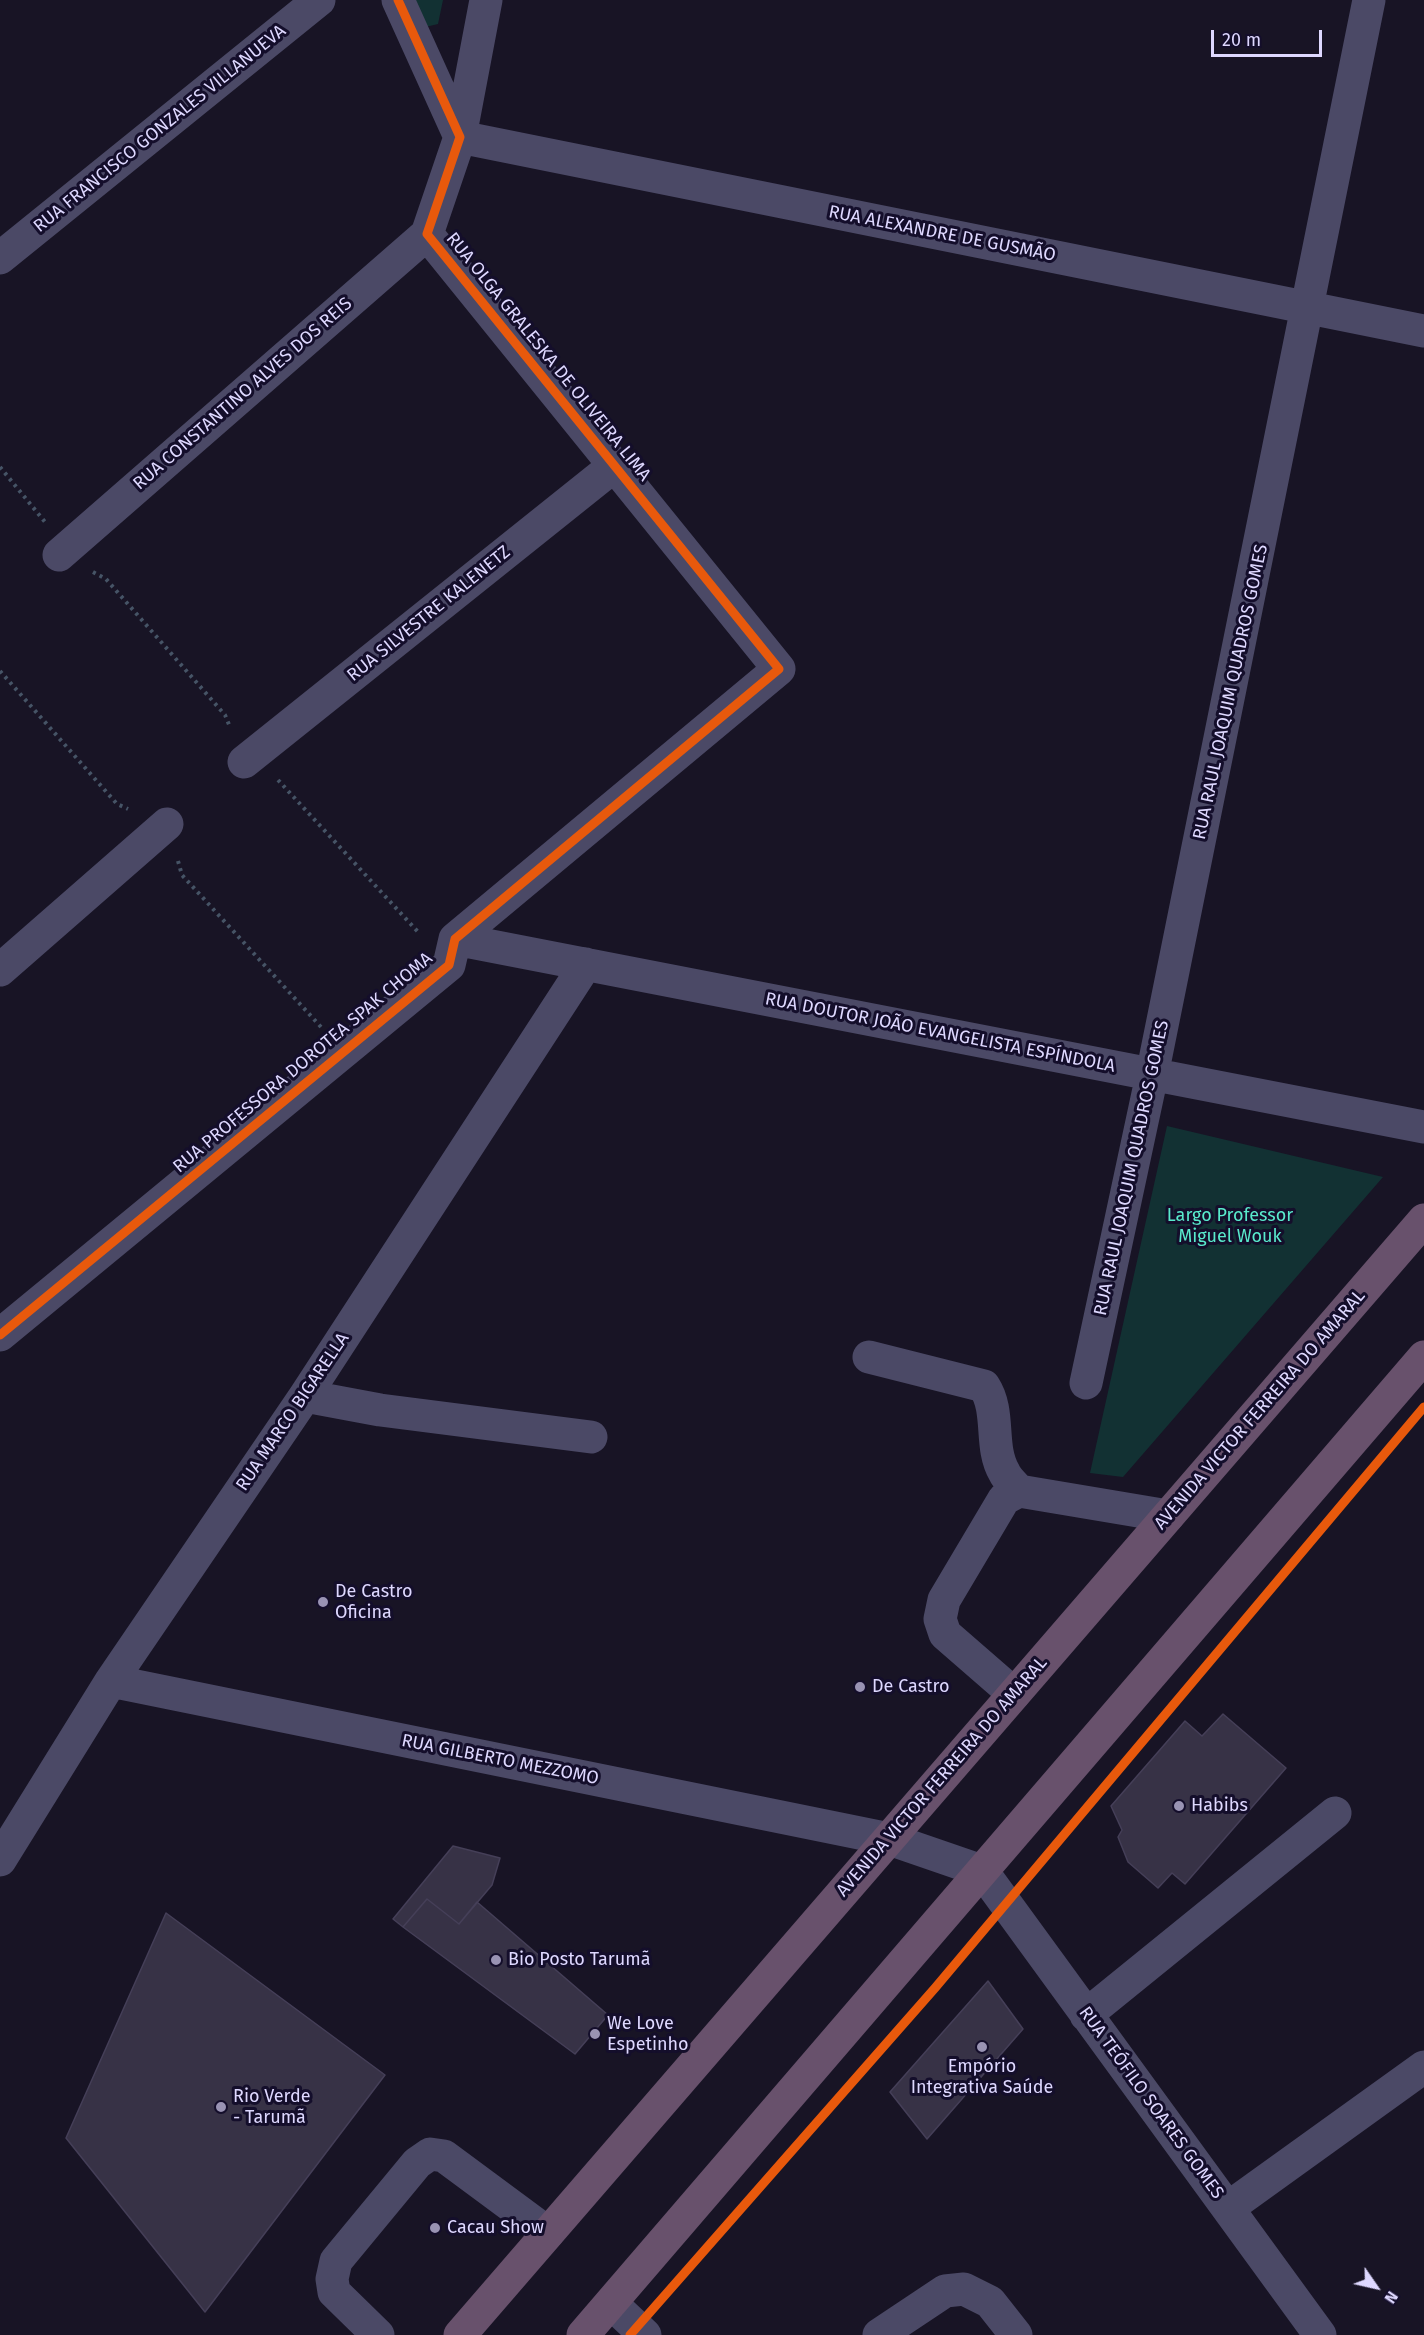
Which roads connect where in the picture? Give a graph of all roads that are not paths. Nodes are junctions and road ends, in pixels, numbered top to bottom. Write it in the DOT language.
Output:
graph roads {
  1 [pos="319,0"];
  2 [pos="398,0"];
  3 [pos="486,0"];
  4 [pos="1369,0"];
  5 [pos="460,137"];
  6 [pos="427,234"];
  7 [pos="0,258"];
  8 [pos="1309,308"];
  9 [pos="1424,331"];
  10 [pos="614,465"];
  11 [pos="59,555"];
  12 [pos="779,669"];
  13 [pos="244,762"];
  14 [pos="167,824"];
  15 [pos="452,952"];
  16 [pos="586,964"];
  17 [pos="0,970"];
  18 [pos="1152,1075"];
  19 [pos="1424,1128"];
  20 [pos="1424,1220"];
  21 [pos="0,1335"];
  22 [pos="869,1357"];
  23 [pos="1424,1357"];
  24 [pos="1086,1383"];
  25 [pos="306,1396"];
  26 [pos="591,1437"];
  27 [pos="1019,1491"];
  28 [pos="1168,1516"];
  29 [pos="111,1681"];
  30 [pos="1014,1694"];
  31 [pos="1335,1813"];
  32 [pos="889,1839"];
  33 [pos="0,1860"];
  34 [pos="982,1871"];
  35 [pos="1086,2015"];
  36 [pos="1424,2067"];
  37 [pos="1228,2208"];
  38 [pos="548,2233"];
  39 [pos="611,2303"];
  40 [pos="378,2335"];
  41 [pos="460,2335"];
  42 [pos="584,2335"];
  43 [pos="645,2335"];
  44 [pos="879,2335"];
  45 [pos="1016,2335"];
  46 [pos="1320,2335"];
  1 -- 7 [label="street, RUA FRANCISCO GONZALES VILLANUEVA"];
  2 -- 5 [label="street"];
  3 -- 5 [label="street, RUA OLGA GRALESKA DE OLIVEIRA LIMA"];
  4 -- 8 [label="street, RUA RAUL JOAQUIM QUADROS GOMES"];
  5 -- 6 [label="street, RUA OLGA GRALESKA DE OLIVEIRA LIMA"];
  5 -- 8 [label="street, RUA ALEXANDRE DE GUSMÃO"];
  6 -- 10 [label="street, RUA OLGA GRALESKA DE OLIVEIRA LIMA"];
  6 -- 11 [label="street, RUA CONSTANTINO ALVES DOS REIS"];
  8 -- 9 [label="street, RUA ALEXANDRE DE GUSMÃO"];
  8 -- 18 [label="street, RUA RAUL JOAQUIM QUADROS GOMES"];
  10 -- 12 [label="street, RUA OLGA GRALESKA DE OLIVEIRA LIMA"];
  10 -- 13 [label="street, RUA SILVESTRE KALENETZ"];
  12 -- 15 [label="street, RUA PROFESSORA DOROTEA SPAK CHOMA"];
  14 -- 17 [label="street"];
  15 -- 16 [label="street, RUA DOUTOR JOÃO EVANGELISTA ESPÍNDOLA"];
  15 -- 21 [label="street, RUA PROFESSORA DOROTEA SPAK CHOMA"];
  16 -- 18 [label="street, RUA DOUTOR JOÃO EVANGELISTA ESPÍNDOLA"];
  16 -- 25 [label="street, RUA MARCO BIGARELLA"];
  18 -- 19 [label="street, RUA DOUTOR JOÃO EVANGELISTA ESPÍNDOLA"];
  18 -- 24 [label="street, RUA RAUL JOAQUIM QUADROS GOMES"];
  20 -- 28 [label="highway, AVENIDA VICTOR FERREIRA DO AMARAL"];
  22 -- 27 [label="street"];
  23 -- 34 [label="highway"];
  25 -- 26 [label="street"];
  25 -- 29 [label="street, RUA MARCO BIGARELLA"];
  27 -- 28 [label="street"];
  27 -- 30 [label="street"];
  28 -- 30 [label="highway, AVENIDA VICTOR FERREIRA DO AMARAL"];
  29 -- 32 [label="street, RUA GILBERTO MEZZOMO"];
  29 -- 33 [label="street, RUA MARCO BIGARELLA"];
  30 -- 32 [label="highway, AVENIDA VICTOR FERREIRA DO AMARAL"];
  31 -- 35 [label="street"];
  32 -- 34 [label="street, RUA GILBERTO MEZZOMO"];
  32 -- 38 [label="highway, AVENIDA VICTOR FERREIRA DO AMARAL"];
  34 -- 35 [label="street, RUA TEÓFILO SOARES GOMES"];
  34 -- 39 [label="highway"];
  35 -- 37 [label="street, RUA TEÓFILO SOARES GOMES"];
  36 -- 37 [label="street"];
  37 -- 46 [label="street, RUA TEÓFILO SOARES GOMES"];
  38 -- 40 [label="street"];
  38 -- 41 [label="highway, AVENIDA VICTOR FERREIRA DO AMARAL"];
  39 -- 42 [label="highway"];
  39 -- 43 [label="street"];
  44 -- 45 [label="street"];
}
